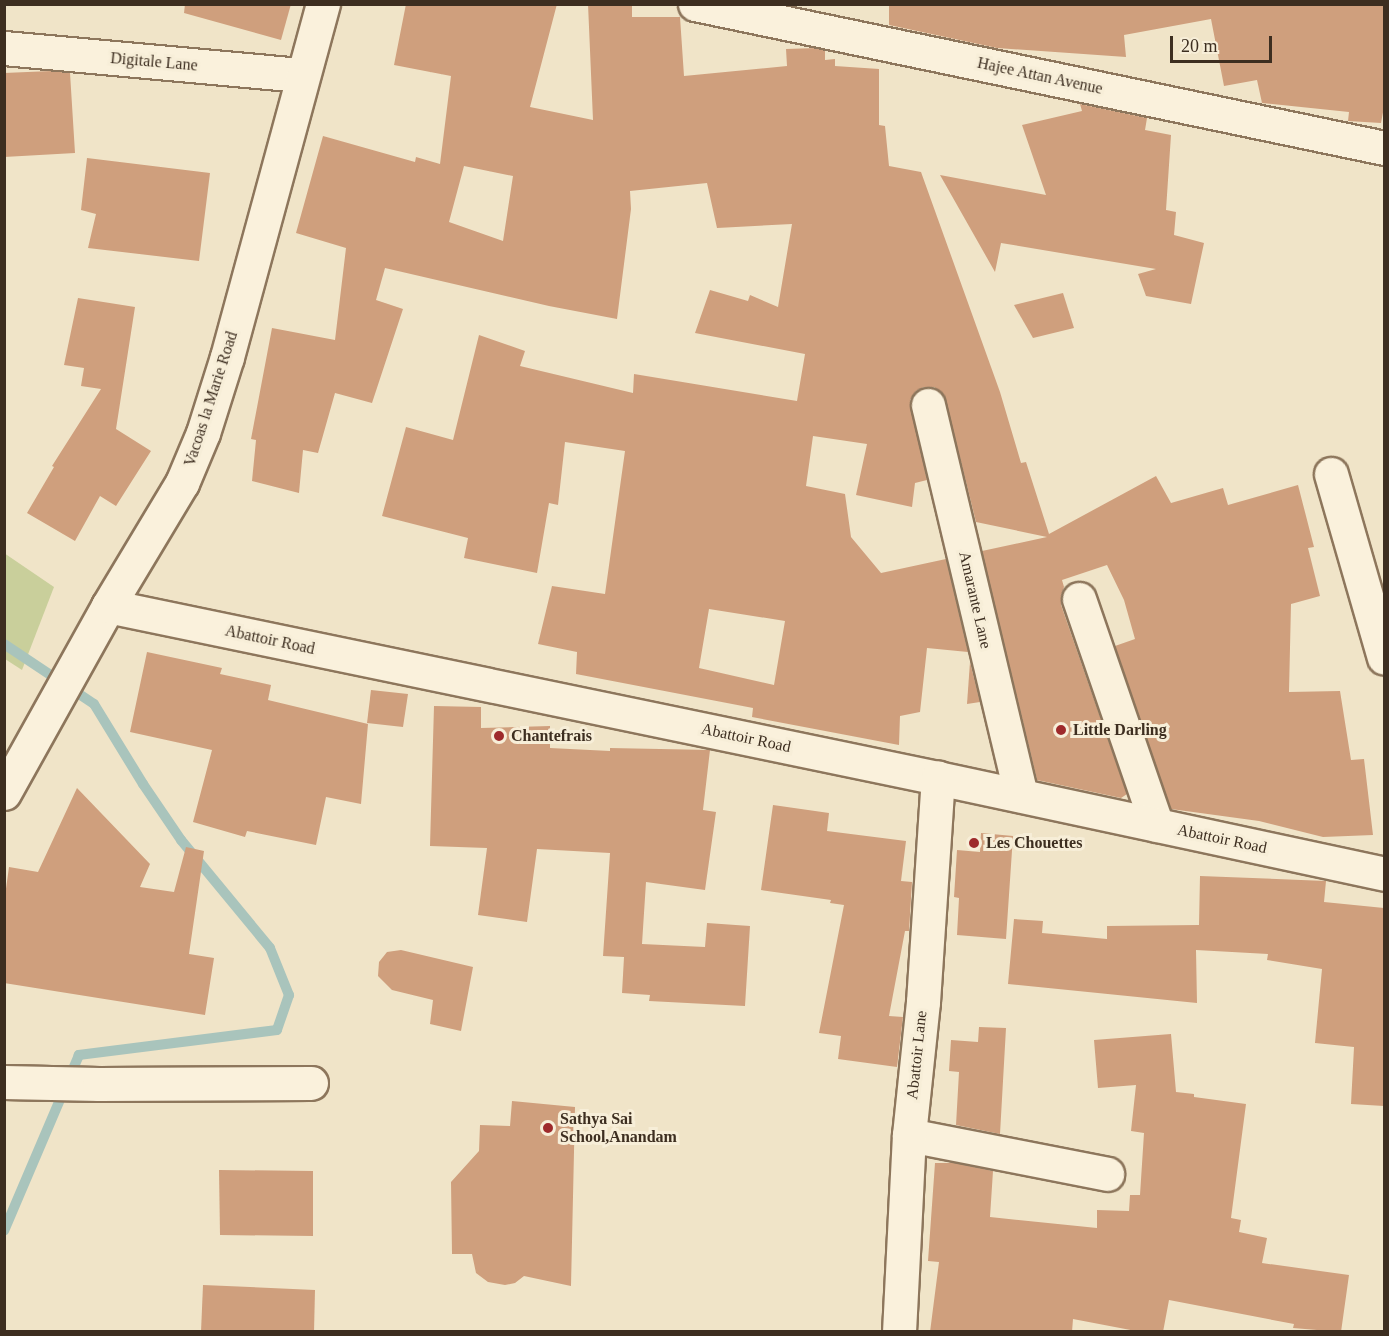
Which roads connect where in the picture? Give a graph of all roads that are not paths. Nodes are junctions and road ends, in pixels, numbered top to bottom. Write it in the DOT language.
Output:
graph roads {
  1 [pos="695,4"];
  2 [pos="318,6"];
  3 [pos="4,48"];
  4 [pos="303,75"];
  5 [pos="1384,148"];
  6 [pos="928,405"];
  7 [pos="1331,474"];
  8 [pos="1079,598"];
  9 [pos="108,606"];
  10 [pos="1384,658"];
  11 [pos="938,778"];
  12 [pos="4,793"];
  13 [pos="1021,795"];
  14 [pos="1157,825"];
  15 [pos="1384,874"];
  16 [pos="20,1083"];
  17 [pos="311,1083"];
  18 [pos="909,1135"];
  19 [pos="1107,1174"];
  20 [pos="899,1332"];
  1 -- 5 [label="street, Hajee Attan Avenue"];
  2 -- 4 [label="street, Vacoas la Marie Road"];
  3 -- 4 [label="street, Digitale Lane"];
  4 -- 9 [label="street, Vacoas la Marie Road"];
  6 -- 13 [label="street, Amarante Lane"];
  7 -- 10 [label="street"];
  8 -- 14 [label="street"];
  9 -- 11 [label="street, Abattoir Road"];
  9 -- 12 [label="street, Vacoas la Marie Road"];
  11 -- 13 [label="street, Abattoir Road"];
  11 -- 18 [label="street, Abattoir Lane"];
  13 -- 14 [label="street, Abattoir Road"];
  14 -- 15 [label="street, Abattoir Road"];
  16 -- 17 [label="street"];
  18 -- 19 [label="street"];
  18 -- 20 [label="street, Abattoir Lane"];
}
